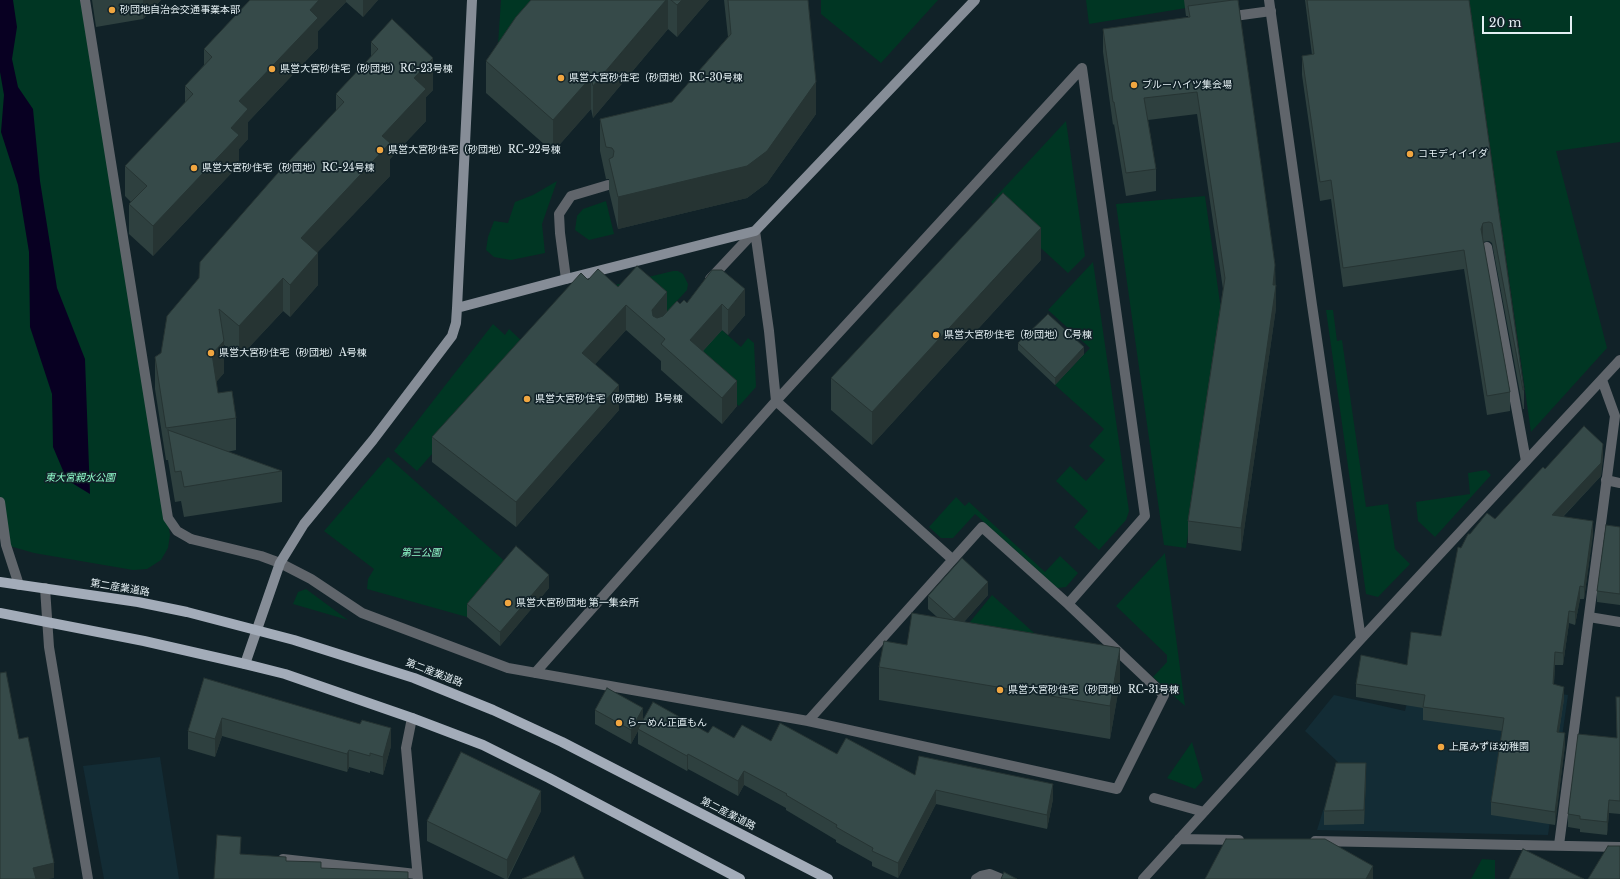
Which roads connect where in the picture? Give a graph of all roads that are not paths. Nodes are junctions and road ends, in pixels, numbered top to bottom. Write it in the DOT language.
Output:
graph roads {
  1 [pos="85,0"];
  2 [pos="472,0"];
  3 [pos="975,0"];
  4 [pos="1269,0"];
  5 [pos="1271,11"];
  6 [pos="1217,18"];
  7 [pos="608,185"];
  8 [pos="755,231"];
  9 [pos="1487,247"];
  10 [pos="566,279"];
  11 [pos="702,288"];
  12 [pos="457,308"];
  13 [pos="1620,360"];
  14 [pos="1602,380"];
  15 [pos="776,401"];
  16 [pos="1526,461"];
  17 [pos="1606,480"];
  18 [pos="1620,483"];
  19 [pos="0,502"];
  20 [pos="952,559"];
  21 [pos="280,563"];
  22 [pos="0,582"];
  23 [pos="19,585"];
  24 [pos="45,588"];
  25 [pos="1068,604"];
  26 [pos="0,612"];
  27 [pos="1589,617"];
  28 [pos="47,622"];
  29 [pos="1620,622"];
  30 [pos="256,630"];
  31 [pos="1362,639"];
  32 [pos="245,664"];
  33 [pos="535,673"];
  34 [pos="412,718"];
  35 [pos="808,720"];
  36 [pos="1154,798"];
  37 [pos="1204,812"];
  38 [pos="1179,839"];
  39 [pos="1250,840"];
  40 [pos="1306,841"];
  41 [pos="1559,845"];
  42 [pos="1620,847"];
  43 [pos="283,859"];
  44 [pos="417,876"];
  45 [pos="88,879"];
  46 [pos="740,879"];
  47 [pos="828,879"];
  48 [pos="976,879"];
  49 [pos="1002,879"];
  50 [pos="1143,879"];
  1 -- 21 [label="street"];
  2 -- 12 [label="street"];
  3 -- 8 [label="street"];
  4 -- 5 [label="street"];
  5 -- 6 [label="street"];
  5 -- 31 [label="street"];
  7 -- 10 [label="street"];
  8 -- 10 [label="street"];
  8 -- 11 [label="street"];
  8 -- 15 [label="street"];
  9 -- 16 [label="street"];
  10 -- 12 [label="street"];
  12 -- 21 [label="street"];
  13 -- 14 [label="street"];
  14 -- 16 [label="street"];
  14 -- 17 [label="street"];
  15 -- 20 [label="street"];
  15 -- 25 [label="street"];
  15 -- 33 [label="street"];
  16 -- 31 [label="street"];
  17 -- 18 [label="street"];
  17 -- 27 [label="street"];
  19 -- 23 [label="street"];
  20 -- 25 [label="street"];
  20 -- 35 [label="street"];
  21 -- 30 [label="street"];
  21 -- 33 [label="street"];
  22 -- 23 [label="main road, 第二産業道路"];
  23 -- 24 [label="main road, 第二産業道路"];
  24 -- 28 [label="street"];
  24 -- 30 [label="main road, 第二産業道路"];
  25 -- 35 [label="street"];
  26 -- 28 [label="main road"];
  27 -- 29 [label="street"];
  27 -- 41 [label="street"];
  28 -- 32 [label="main road"];
  28 -- 45 [label="street"];
  30 -- 32 [label="street"];
  30 -- 47 [label="main road, 第二産業道路"];
  31 -- 37 [label="street"];
  32 -- 34 [label="main road"];
  33 -- 35 [label="street"];
  34 -- 44 [label="street"];
  34 -- 46 [label="main road"];
  36 -- 37 [label="street"];
  37 -- 38 [label="street"];
  38 -- 39 [label="street"];
  38 -- 50 [label="street"];
  40 -- 41 [label="street"];
  41 -- 42 [label="street"];
  43 -- 44 [label="street"];
  48 -- 49 [label="street"];
}
